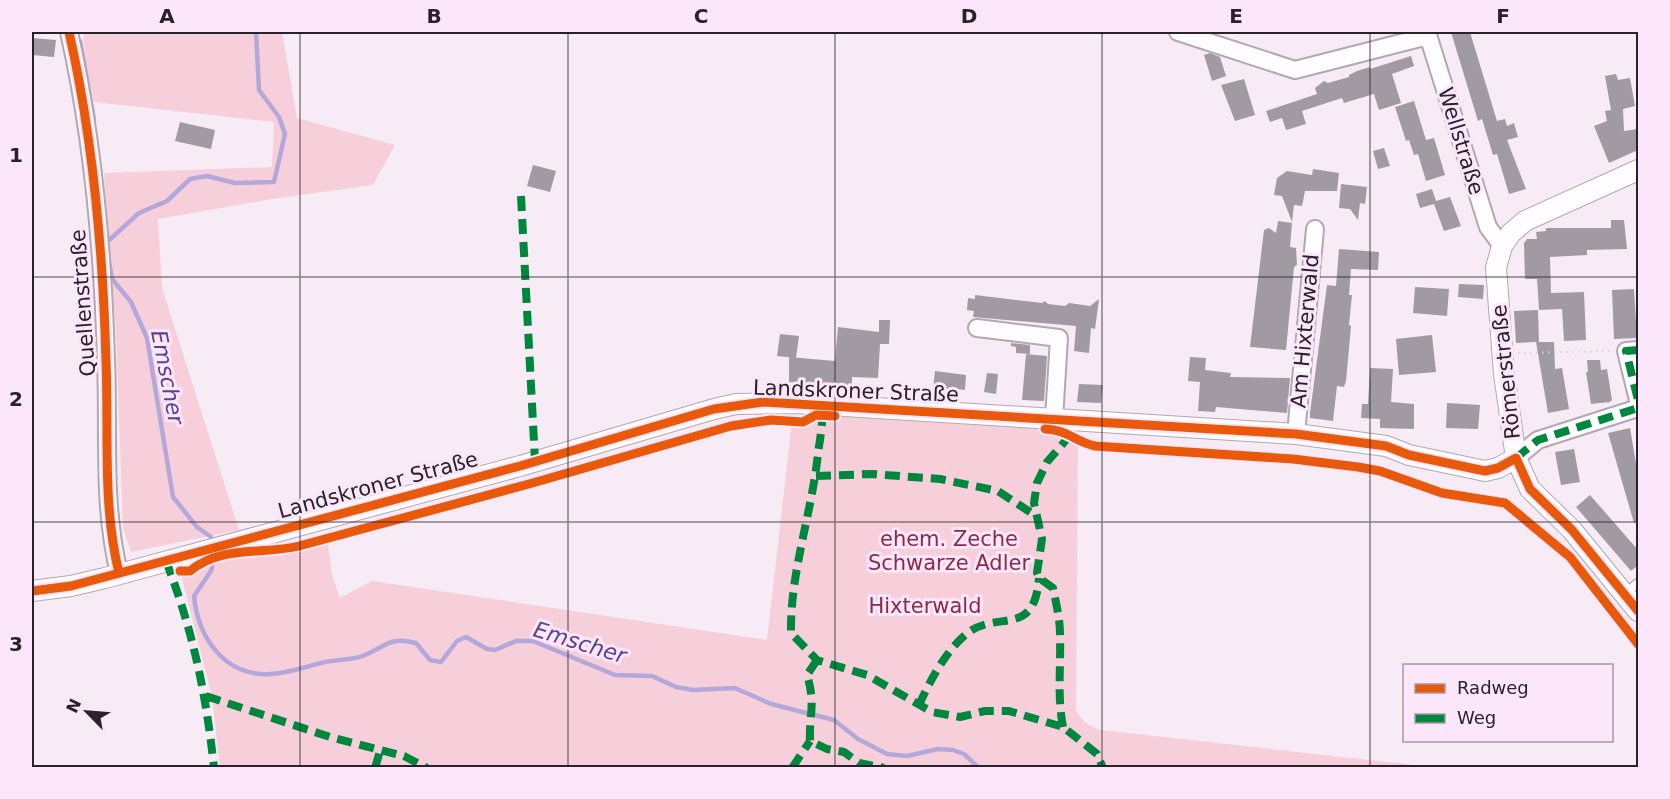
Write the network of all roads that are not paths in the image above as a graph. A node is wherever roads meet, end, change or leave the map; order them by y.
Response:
1 (69, 32) edge
2 (1178, 32) edge
3 (1428, 34) edge
4 (1638, 170) edge
5 (1315, 228) dead end
6 (1502, 246) junction
7 (977, 328) dead end
8 (1632, 350) edge
9 (1638, 400) edge
10 (1638, 408) edge
11 (1054, 419) junction
12 (1296, 434) junction
13 (1516, 458) junction
14 (119, 573) junction
15 (1632, 588) edge
16 (32, 591) edge
17 (1638, 611) edge

1 - 14 street, Quellenstraße
2 - 3 street
3 - 6 street, Wellstraße
4 - 6 street
5 - 12 street, Am Hixterwald
6 - 13 street, Römerstraße
7 - 11 street
8 - 9 street
10 - 13 street
11 - 12 street, Landskroner Straße
11 - 14 street, Landskroner Straße
12 - 13 street, Landskroner Straße
13 - 15 street, Römerstraße
14 - 16 street, Landskroner Straße
15 - 17 street, Römerstraße

